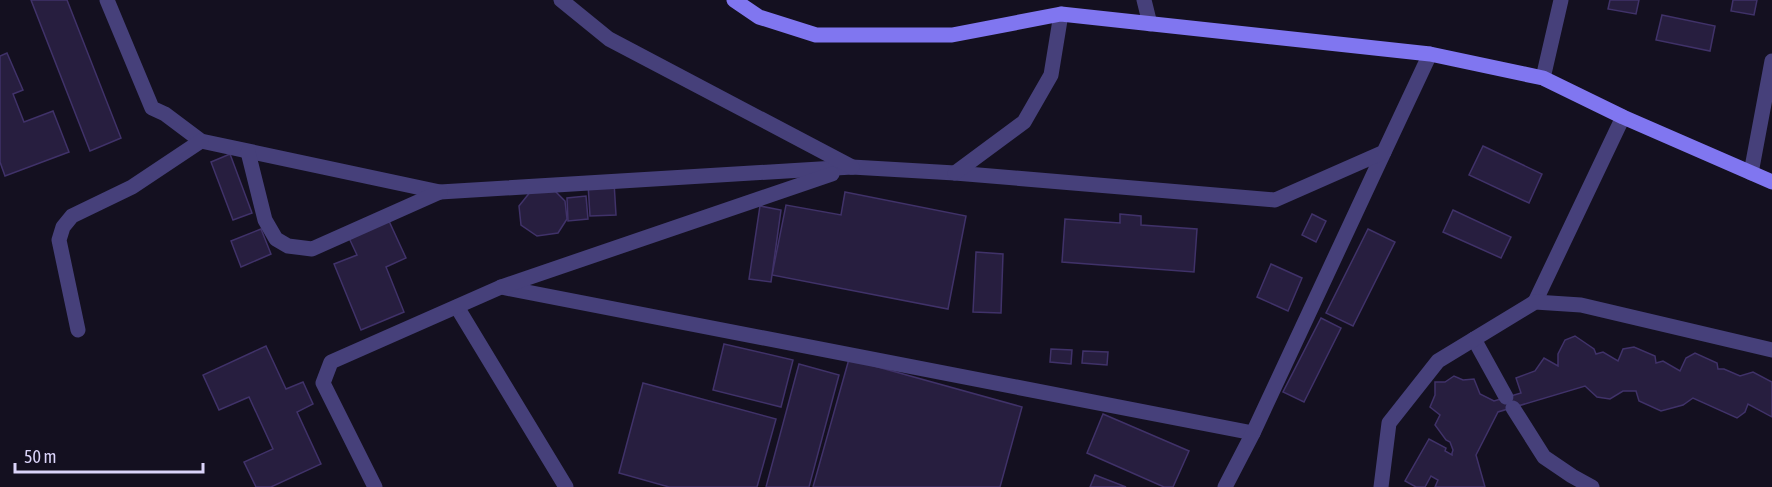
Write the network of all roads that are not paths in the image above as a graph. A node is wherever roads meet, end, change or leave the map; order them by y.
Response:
1 (107, 0) edge
2 (561, 0) edge
3 (734, 0) edge
4 (1144, 0) edge
5 (1561, 0) edge
6 (1062, 14) junction
7 (1150, 24) junction
8 (1430, 54) junction
9 (1772, 61) edge
10 (1543, 78) junction
11 (1623, 117) junction
12 (201, 141) junction
13 (248, 152) junction
14 (1384, 152) junction
15 (852, 167) junction
16 (1751, 172) junction
17 (955, 173) junction
18 (1772, 182) edge
19 (440, 192) junction
20 (501, 287) junction
21 (1535, 302) junction
22 (457, 307) junction
23 (78, 330) dead end
24 (1474, 339) junction
25 (1772, 351) edge
26 (1253, 433) junction
27 (375, 487) edge
28 (566, 487) edge
29 (1225, 487) edge
30 (1381, 487) edge
31 (1592, 487) edge

1 - 12 street
2 - 15 street
3 - 6 street
4 - 7 street
5 - 10 street
6 - 7 street
6 - 17 street
7 - 8 street
8 - 10 street
8 - 14 street
9 - 16 street
10 - 11 street
11 - 16 street
11 - 21 street
12 - 13 street
12 - 23 street
13 - 19 street
13 - 19 street
14 - 17 street
14 - 26 street
15 - 17 street
15 - 19 street
15 - 20 street
16 - 18 street
20 - 22 street
20 - 26 street
21 - 24 street
21 - 25 street
22 - 27 street
22 - 28 street
24 - 30 street
24 - 31 street
26 - 29 street

